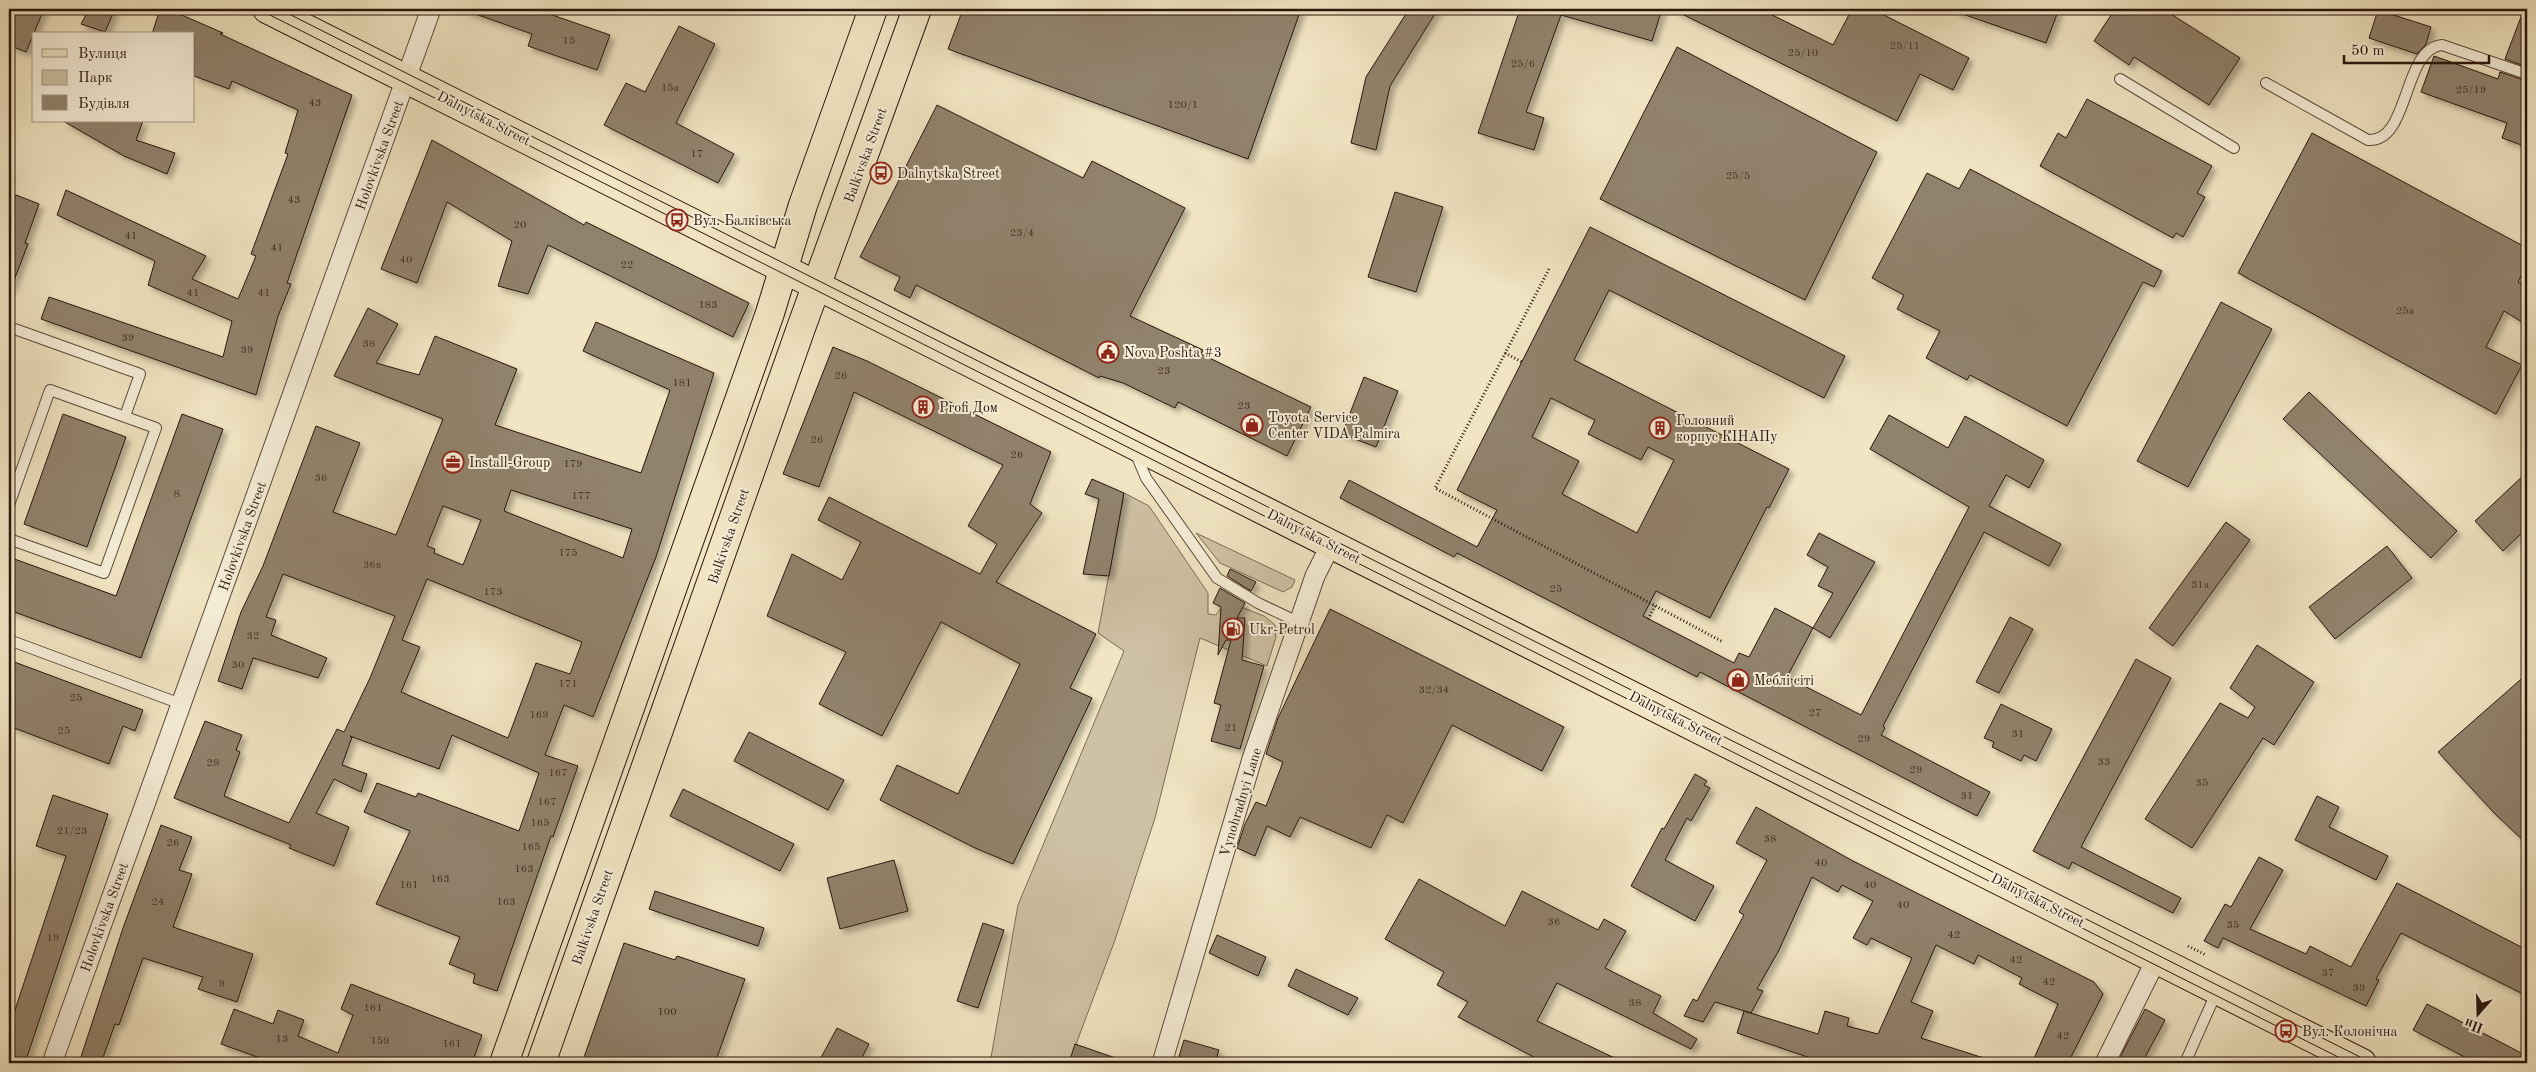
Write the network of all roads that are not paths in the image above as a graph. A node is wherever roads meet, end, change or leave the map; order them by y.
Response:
1 (267, 9) edge
2 (431, 9) edge
3 (873, 9) edge
4 (917, 9) edge
5 (2527, 74) edge
6 (407, 79) junction
7 (2120, 80) dead end
8 (2266, 83) dead end
9 (2234, 148) dead end
10 (783, 268) junction
11 (816, 285) junction
12 (9, 326) edge
13 (125, 416) junction
14 (1132, 444) junction
15 (9, 505) edge
16 (9, 539) edge
17 (1331, 544) junction
18 (1300, 623) junction
19 (9, 640) edge
20 (181, 704) junction
21 (2156, 960) junction
22 (2218, 991) junction
23 (52, 1063) edge
24 (504, 1063) edge
25 (541, 1063) edge
26 (1162, 1063) edge
27 (2105, 1063) edge
28 (2184, 1063) edge
29 (2362, 1063) edge

1 - 6 main road, Dalnytska Street
2 - 6 street, Holovkivska Street
3 - 10 main road
4 - 11 main road, Balkivska Street
5 - 8 lane
6 - 10 main road, Dalnytska Street
6 - 20 street, Holovkivska Street
7 - 9 lane
10 - 11 main road, Dalnytska Street
10 - 24 main road
11 - 14 main road, Dalnytska Street
11 - 25 main road, Balkivska Street
12 - 13 lane
13 - 15 lane
13 - 16 lane
14 - 17 main road, Dalnytska Street
14 - 18 lane
17 - 18 street, Vynohradnyi Lane
17 - 21 main road, Dalnytska Street
18 - 26 street, Vynohradnyi Lane
19 - 20 lane
20 - 23 street, Holovkivska Street
21 - 22 main road, Dalnytska Street
21 - 27 street
22 - 28 lane
22 - 29 main road, Dalnytska Street

